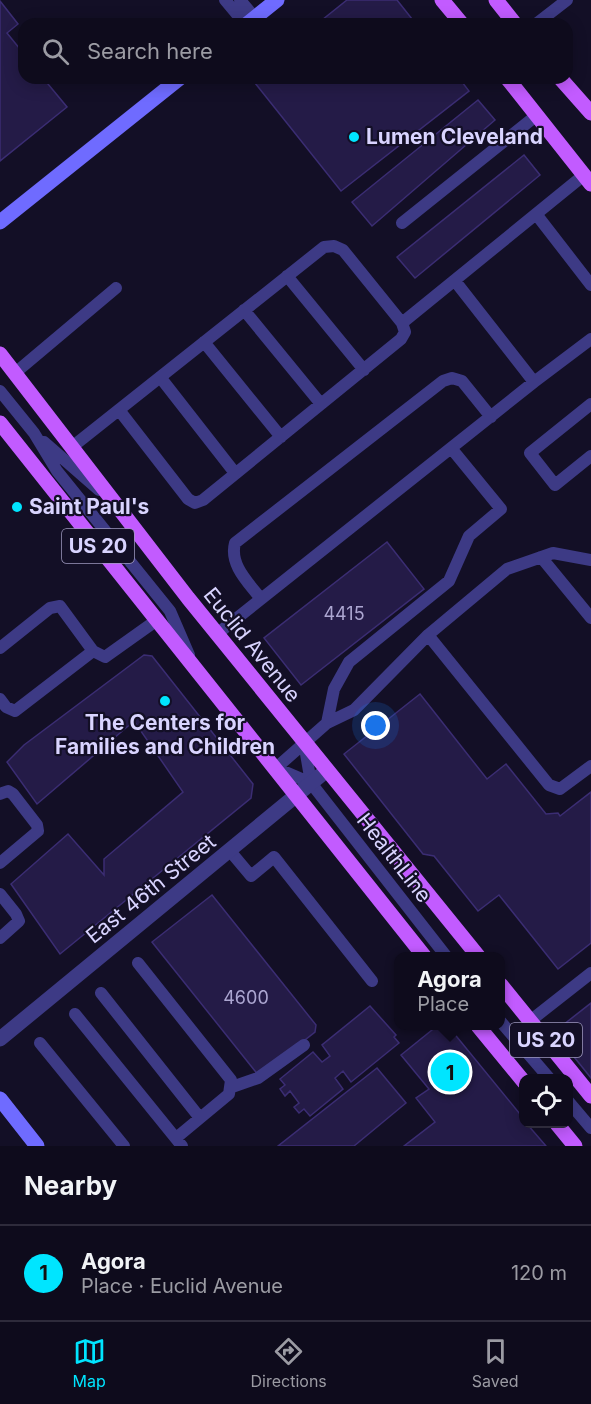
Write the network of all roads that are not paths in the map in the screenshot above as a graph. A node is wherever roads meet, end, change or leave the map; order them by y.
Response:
1 (225, 0) edge
2 (240, 0) edge
3 (277, 0) edge
4 (442, 0) edge
5 (496, 0) edge
6 (567, 0) edge
7 (245, 18) edge
8 (247, 18) edge
9 (254, 18) edge
10 (457, 18) edge
11 (510, 18) edge
12 (544, 18) edge
13 (172, 84) edge
14 (512, 84) edge
15 (565, 84) edge
16 (591, 114) edge
17 (537, 115) junction
18 (587, 180) edge
19 (536, 214) junction
20 (0, 222) edge
21 (402, 223) dead end
22 (287, 276) junction
23 (455, 281) junction
24 (591, 285) edge
25 (116, 288) dead end
26 (244, 310) junction
27 (402, 323) junction
28 (591, 339) edge
29 (204, 342) junction
30 (0, 354) edge
31 (363, 370) junction
32 (15, 373) junction
33 (160, 377) junction
34 (534, 382) junction
35 (0, 391) edge
36 (321, 404) junction
37 (591, 404) edge
38 (119, 410) junction
39 (491, 417) junction
40 (0, 423) edge
41 (34, 433) junction
42 (281, 436) junction
43 (72, 447) junction
44 (451, 448) junction
45 (591, 456) edge
46 (235, 473) junction
47 (118, 508) junction
48 (541, 557) junction
49 (591, 560) edge
50 (261, 599) junction
51 (591, 618) edge
52 (157, 620) junction
53 (217, 634) junction
54 (428, 635) junction
55 (0, 648) edge
56 (93, 651) junction
57 (196, 669) junction
58 (0, 699) edge
59 (327, 723) junction
60 (304, 742) junction
61 (591, 766) edge
62 (276, 768) junction
63 (327, 770) junction
64 (311, 783) junction
65 (0, 794) edge
66 (297, 796) junction
67 (230, 851) junction
68 (0, 863) edge
69 (0, 894) edge
70 (0, 938) edge
71 (420, 952) edge
72 (442, 952) edge
73 (474, 952) edge
74 (138, 963) dead end
75 (591, 973) edge
76 (372, 981) dead end
77 (505, 990) edge
78 (101, 993) dead end
79 (75, 1014) dead end
80 (530, 1021) junction
81 (505, 1027) edge
82 (481, 1030) edge
83 (0, 1039) edge
84 (40, 1043) dead end
85 (304, 1046) dead end
86 (546, 1074) edge
87 (519, 1076) edge
88 (232, 1087) junction
89 (591, 1096) edge
90 (0, 1099) edge
91 (573, 1107) edge
92 (200, 1118) junction
93 (560, 1128) edge
94 (591, 1128) edge
95 (179, 1142) edge
96 (37, 1146) edge
97 (124, 1146) edge
98 (575, 1146) edge

1 - 7 lane
2 - 8 lane
3 - 9 street
4 - 10 main road
5 - 11 main road
6 - 12 lane
13 - 20 street
14 - 17 main road
15 - 16 main road
17 - 18 main road
17 - 21 lane
18 - 19 lane
19 - 23 lane
19 - 24 lane
22 - 26 lane
22 - 27 lane
22 - 31 lane
23 - 27 lane
23 - 34 lane
25 - 32 lane
26 - 29 lane
26 - 36 lane
27 - 31 lane
28 - 34 lane
29 - 33 lane
29 - 42 lane
30 - 32 main road, Euclid Avenue / US 20
31 - 36 lane
32 - 43 main road, Euclid Avenue / US 20
33 - 38 lane
33 - 46 lane
34 - 39 lane
35 - 41 lane
36 - 42 lane
37 - 45 lane
38 - 43 lane
38 - 46 lane
39 - 44 lane
39 - 50 lane
40 - 52 main road, US 20
41 - 47 lane
41 - 57 lane
42 - 46 lane
43 - 47 main road, Euclid Avenue / US 20
44 - 50 lane
44 - 59 lane
47 - 53 main road, Euclid Avenue / US 20
48 - 49 lane
48 - 51 lane
48 - 54 lane
50 - 53 lane
52 - 56 lane
52 - 57 main road, US 20
53 - 60 main road, Euclid Avenue / US 20
54 - 59 lane
54 - 61 lane
55 - 56 lane
56 - 58 lane
57 - 62 main road, US 20
59 - 60 lane
60 - 62 lane
60 - 63 main road, Euclid Avenue / US 20
60 - 64 lane, HealthLine
62 - 64 lane, HealthLine
62 - 66 main road, US 20
63 - 64 street, East 46th Street
63 - 73 main road, Euclid Avenue / US 20
64 - 66 street, East 46th Street
64 - 72 lane, HealthLine
65 - 68 lane
66 - 67 street, East 46th Street
66 - 71 main road, US 20
67 - 76 lane
67 - 83 street, East 46th Street
69 - 70 lane
74 - 88 lane
75 - 80 lane
77 - 80 main road, US 20
78 - 92 lane
79 - 95 lane
80 - 89 main road, US 20
81 - 86 lane
82 - 87 main road, US 20
84 - 97 lane
85 - 88 lane
88 - 92 lane
90 - 96 street
91 - 94 lane
92 - 95 lane
93 - 98 main road

